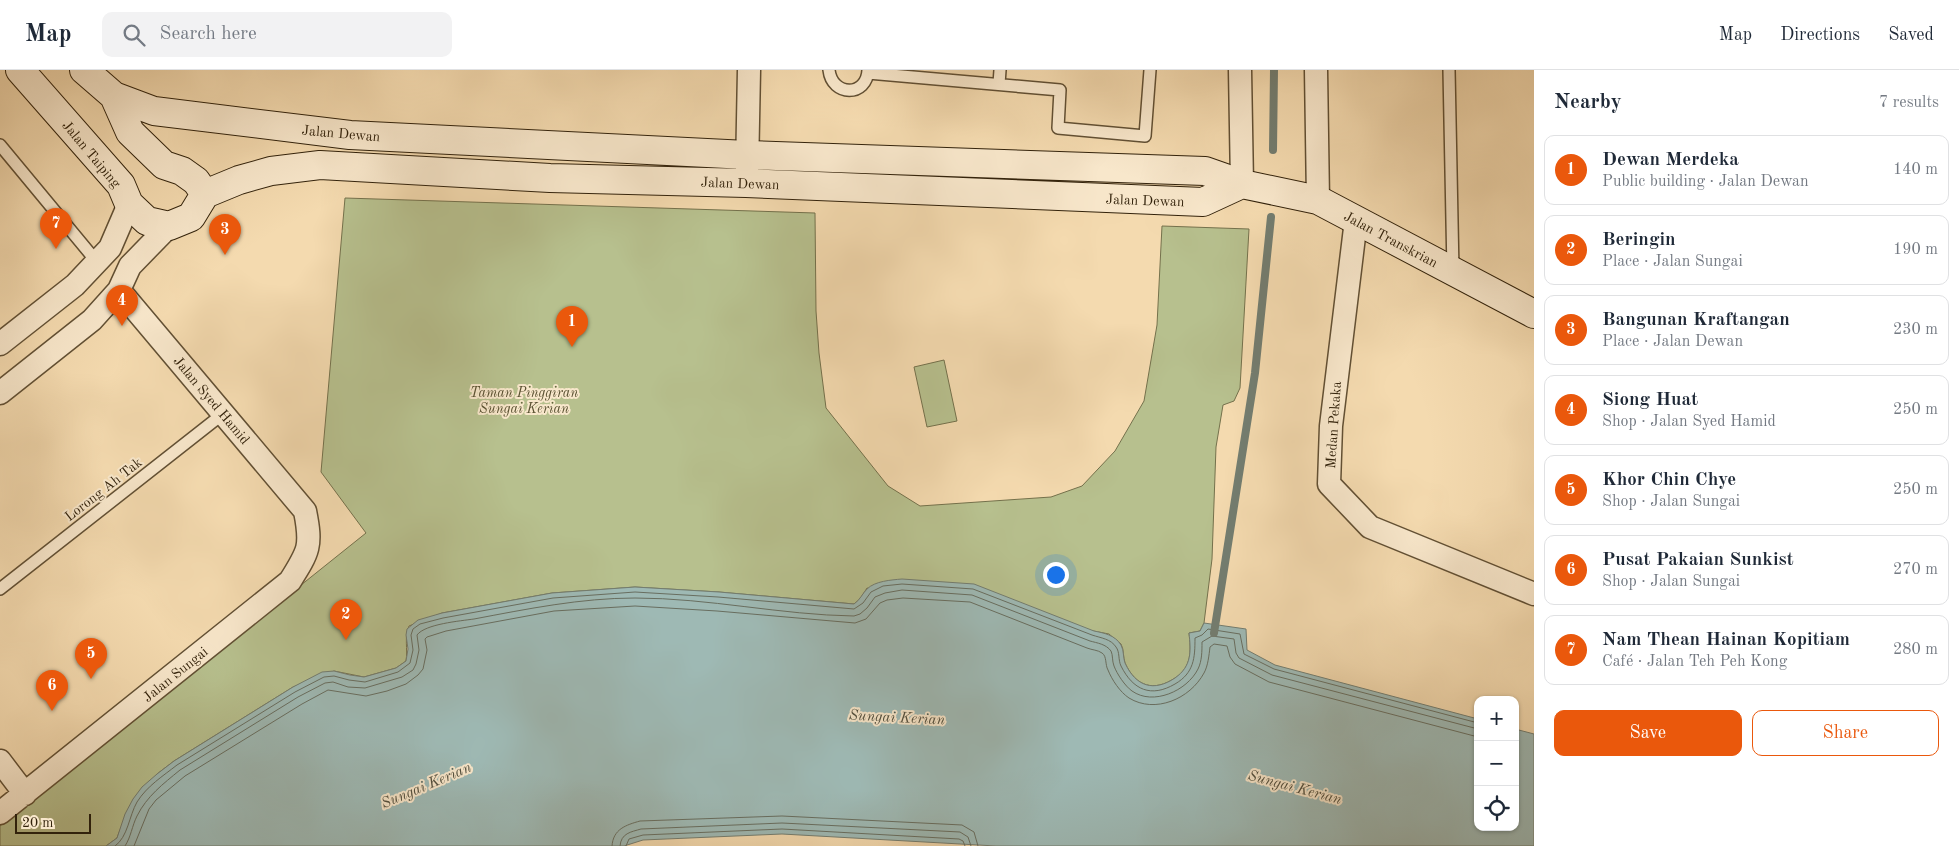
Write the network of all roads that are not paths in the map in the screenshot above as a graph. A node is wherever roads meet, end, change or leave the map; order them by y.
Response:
1 (20, 70) edge
2 (84, 70) edge
3 (750, 70) edge
4 (826, 70) edge
5 (1000, 70) edge
6 (1150, 70) edge
7 (1240, 70) edge
8 (1316, 70) edge
9 (1449, 70) edge
10 (868, 72) edge
11 (999, 84) junction
12 (114, 96) junction
13 (0, 145) edge
14 (552, 145) junction
15 (747, 155) junction
16 (550, 178) junction
17 (746, 183) junction
18 (1242, 184) junction
19 (205, 194) junction
20 (1318, 200) junction
21 (129, 204) junction
22 (1356, 220) junction
23 (170, 226) junction
24 (97, 262) junction
25 (1453, 271) junction
26 (119, 290) junction
27 (1534, 314) edge
28 (0, 344) edge
29 (0, 393) edge
30 (224, 413) junction
31 (305, 511) joint
32 (0, 589) edge
33 (1534, 594) edge
34 (0, 761) edge
35 (25, 794) junction
36 (0, 813) edge

1 - 21 main road, Jalan Taiping
2 - 12 main road
3 - 15 street
4 - 10 lane
5 - 11 lane
6 - 11 lane
7 - 18 street
8 - 20 street
9 - 25 lane
10 - 11 lane
12 - 14 main road, Jalan Dewan
12 - 19 main road
13 - 24 lane
14 - 15 main road, Jalan Dewan
14 - 16 main road
15 - 17 street
15 - 18 main road, Jalan Dewan
16 - 17 main road, Jalan Dewan
16 - 19 main road, Jalan Dewan
17 - 18 main road, Jalan Dewan
18 - 20 main road, Jalan Transkrian
19 - 23 main road
20 - 22 main road, Jalan Transkrian
21 - 23 main road, Jalan Taiping
21 - 24 street
22 - 25 main road, Jalan Transkrian
22 - 33 street, Medan Pekaka
23 - 26 street
24 - 28 street
25 - 27 main road, Jalan Transkrian
26 - 29 street
26 - 30 street, Jalan Syed Hamid
30 - 31 street, Jalan Syed Hamid
30 - 32 lane, Lorong Ah Tak
31 - 35 street, Jalan Sungai
34 - 35 street
35 - 36 street, Jalan Sungai

